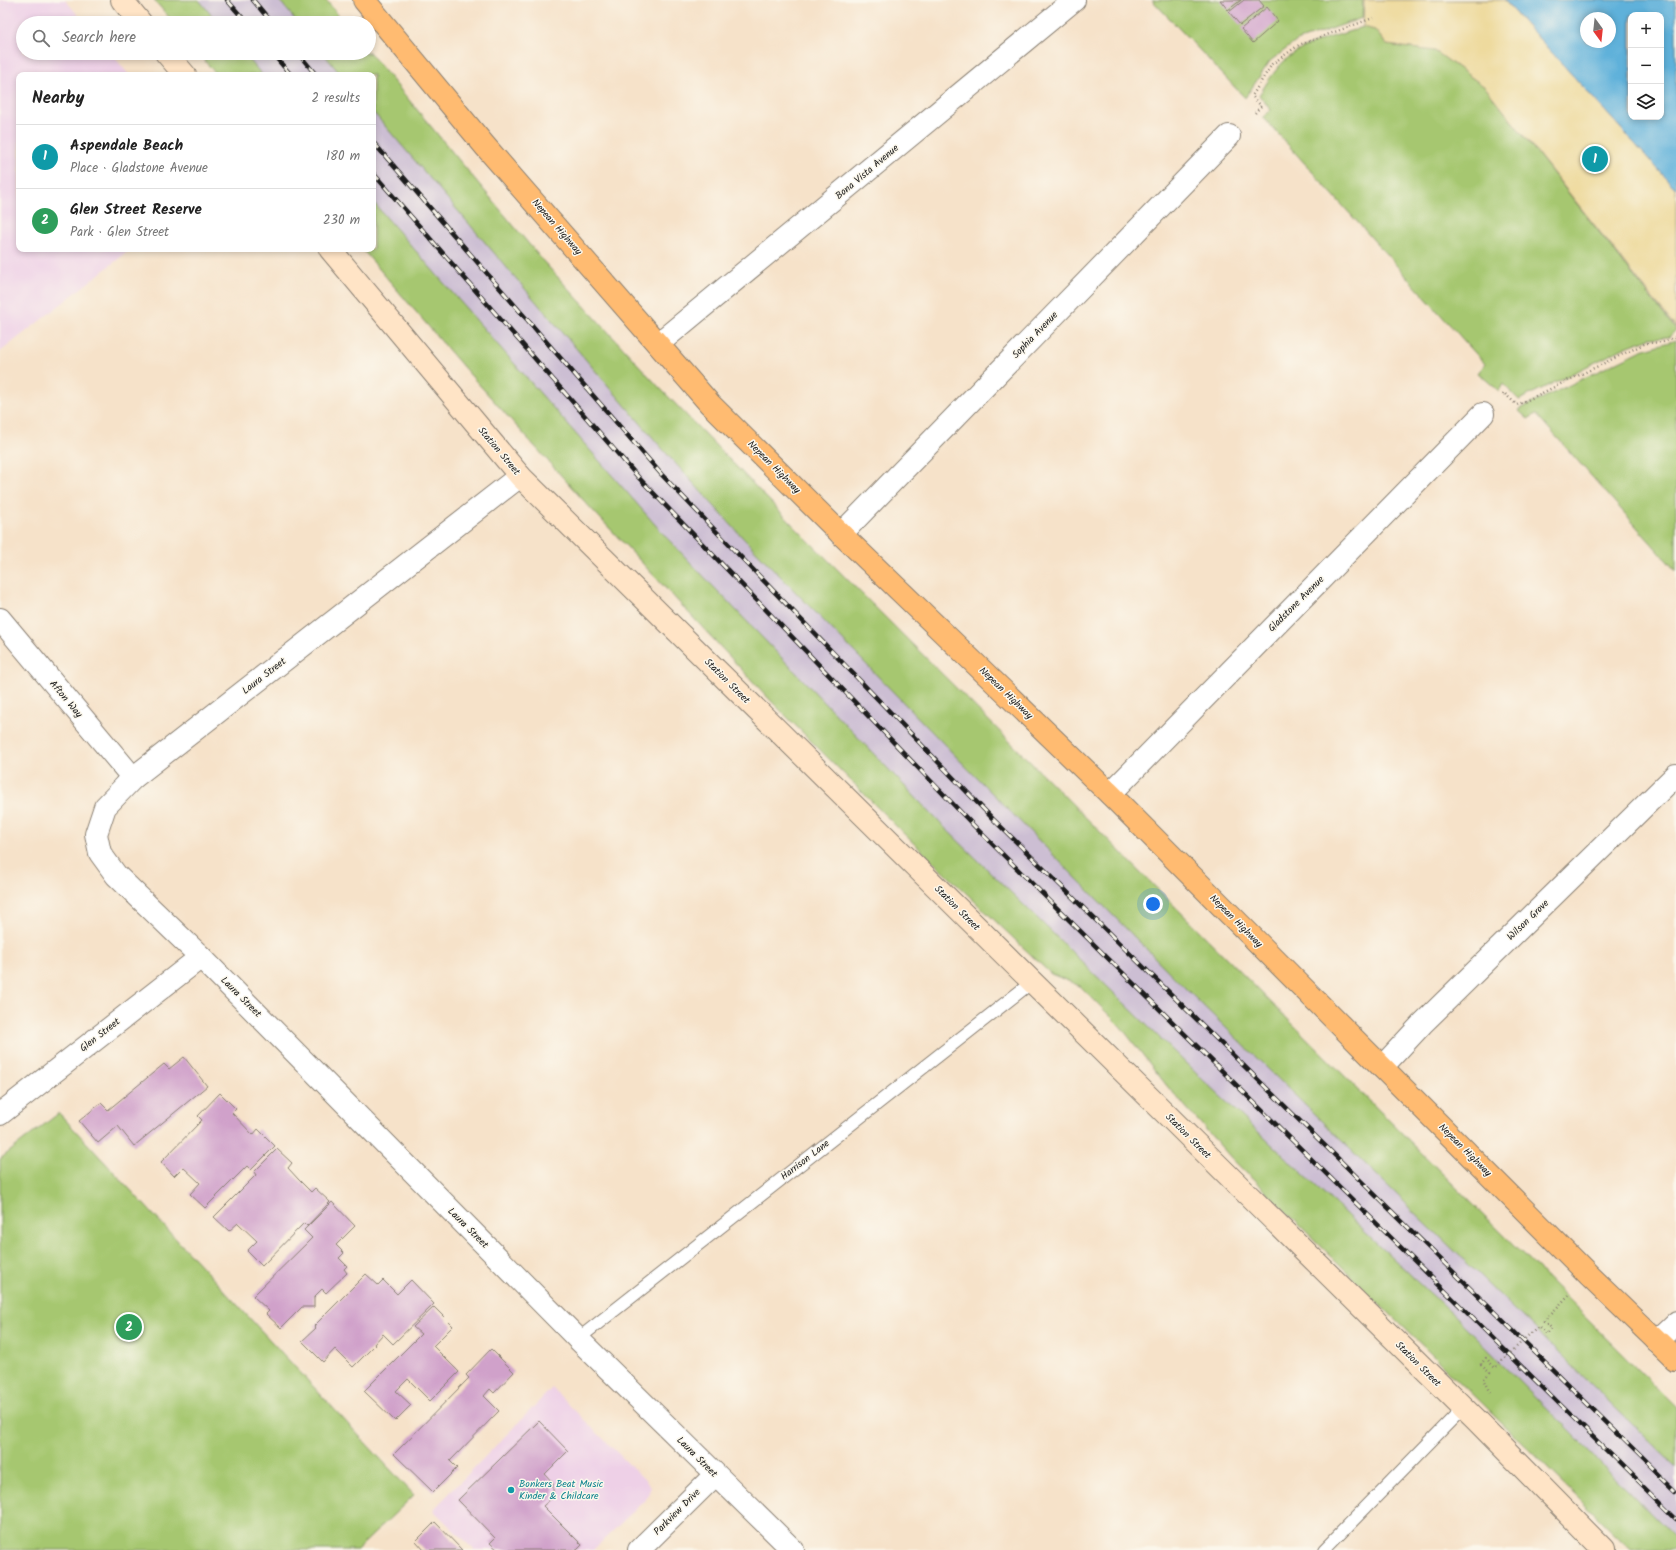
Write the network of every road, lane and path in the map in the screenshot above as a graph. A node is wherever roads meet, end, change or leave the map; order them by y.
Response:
1 (122, 0) edge
2 (364, 0) edge
3 (1074, 0) edge
4 (135, 16) edge
5 (1373, 18) dead end
6 (172, 60) edge
7 (182, 72) edge
8 (1255, 113) dead end
9 (1229, 136) dead end
10 (333, 252) edge
11 (1676, 337) edge
12 (659, 343) junction
13 (1501, 396) dead end
14 (1483, 414) dead end
15 (520, 476) junction
16 (841, 534) junction
17 (0, 619) edge
18 (1676, 775) edge
19 (133, 778) junction
20 (1110, 794) junction
21 (201, 957) junction
22 (1032, 982) junction
23 (1382, 1067) junction
24 (0, 1114) edge
25 (1589, 1275) junction
26 (1676, 1323) edge
27 (578, 1339) junction
28 (1657, 1341) junction
29 (1676, 1359) edge
30 (1469, 1414) junction
31 (715, 1475) junction
32 (639, 1550) edge
33 (793, 1550) edge
34 (1324, 1550) edge
35 (1604, 1550) edge

1 - 4 street
2 - 12 highway, Nepean Highway
3 - 12 street, Bona Vista Avenue
5 - 8 path
6 - 7 street
9 - 16 street, Sophia Avenue
10 - 15 street, Station Street
11 - 13 path
12 - 16 highway, Nepean Highway
14 - 20 street, Gladstone Avenue
15 - 19 street, Laura Street
15 - 22 street, Station Street
16 - 20 highway, Nepean Highway
17 - 19 street, Afton Way
18 - 23 street, Wilson Grove
19 - 21 street, Laura Street
20 - 23 highway, Nepean Highway
21 - 24 street, Glen Street
21 - 27 street, Laura Street
22 - 27 lane, Harrison Lane
22 - 30 street, Station Street
23 - 25 highway, Nepean Highway
25 - 28 highway, Nepean Highway
25 - 30 path
26 - 28 street
27 - 31 street, Laura Street
28 - 29 highway, Nepean Highway
30 - 34 lane
30 - 35 street, Station Street
31 - 32 street, Parkview Drive
31 - 33 street, Laura Street

